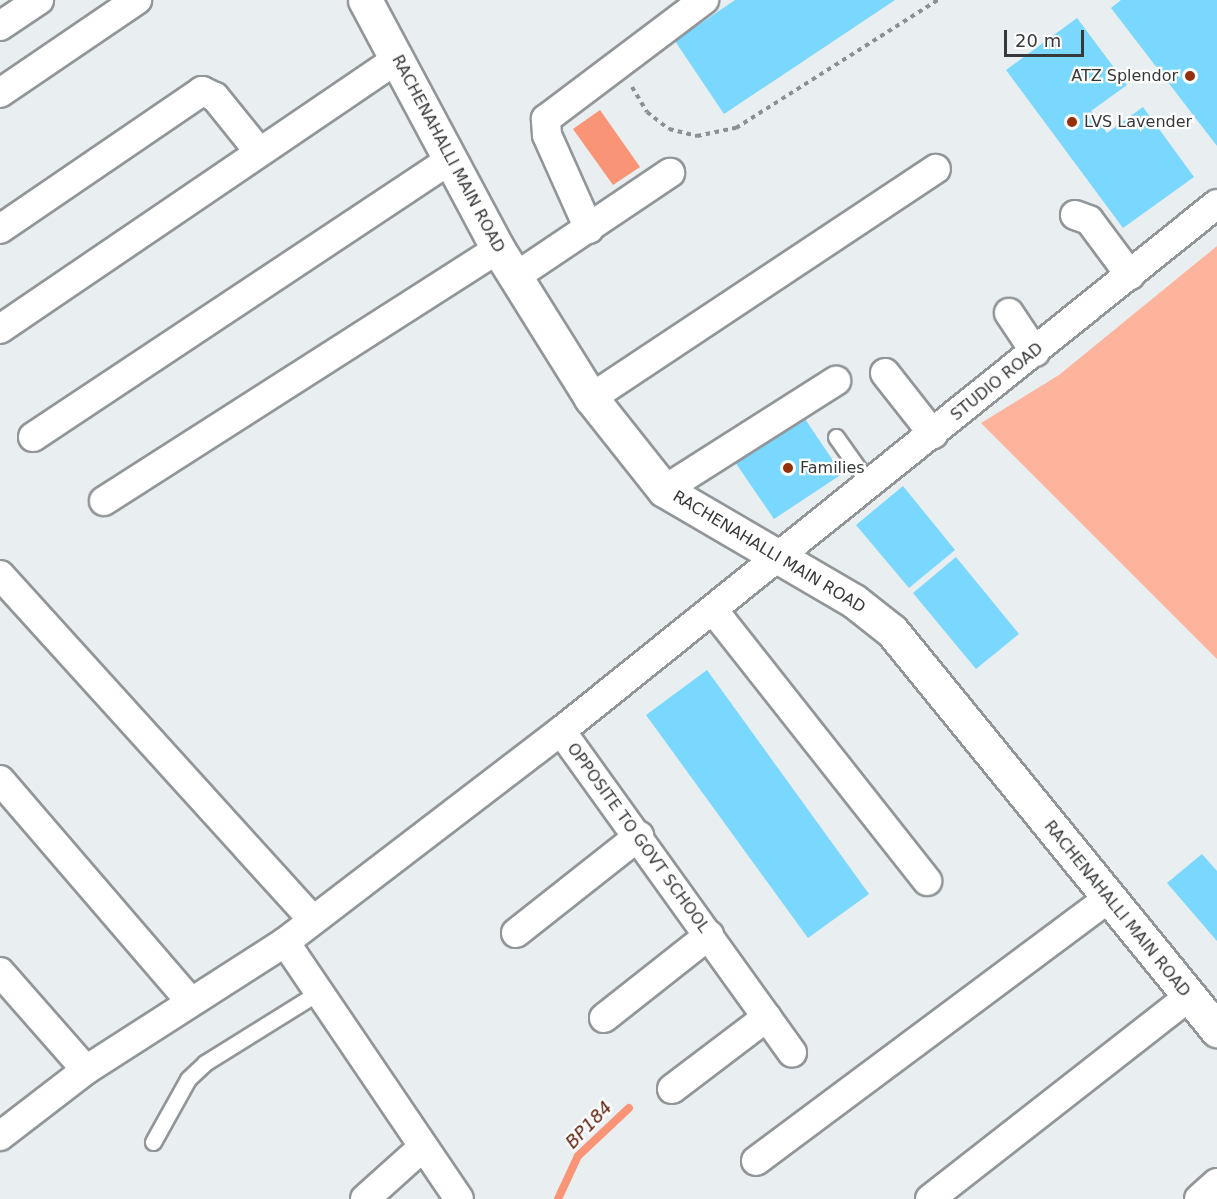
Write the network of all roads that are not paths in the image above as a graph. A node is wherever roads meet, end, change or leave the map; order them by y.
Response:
1 (39, 0) edge
2 (137, 0) edge
3 (365, 0) edge
4 (704, 0) edge
5 (0, 26) edge
6 (398, 58) junction
7 (0, 93) edge
8 (257, 149) junction
9 (448, 161) junction
10 (936, 169) dead end
11 (670, 173) dead end
12 (1217, 204) edge
13 (1075, 215) dead end
14 (0, 229) edge
15 (589, 229) junction
16 (498, 249) junction
17 (1130, 275) junction
18 (515, 277) junction
19 (1009, 313) dead end
20 (0, 329) edge
21 (1035, 352) junction
22 (885, 373) dead end
23 (836, 381) dead end
24 (591, 398) junction
25 (933, 434) junction
26 (33, 437) dead end
27 (836, 437) dead end
28 (870, 485) junction
29 (664, 490) junction
30 (104, 501) dead end
31 (774, 557) junction
32 (0, 575) edge
33 (714, 611) junction
34 (561, 731) junction
35 (0, 780) edge
36 (639, 836) junction
37 (927, 881) dead end
38 (1107, 899) junction
39 (313, 920) junction
40 (516, 933) dead end
41 (709, 935) junction
42 (285, 942) junction
43 (0, 972) edge
44 (319, 992) junction
45 (1189, 997) junction
46 (190, 1001) junction
47 (767, 1017) junction
48 (604, 1018) dead end
49 (1217, 1030) edge
50 (792, 1053) dead end
51 (86, 1070) junction
52 (672, 1089) dead end
53 (5, 1124) edge
54 (153, 1142) dead end
55 (423, 1147) junction
56 (756, 1161) dead end
57 (1217, 1183) edge
58 (365, 1199) edge
59 (459, 1199) edge
60 (930, 1199) edge
61 (1199, 1199) edge

1 - 5 street
2 - 7 street
3 - 6 street, RACHENAHALLI MAIN ROAD
4 - 15 street
6 - 8 street
6 - 9 street, RACHENAHALLI MAIN ROAD
8 - 14 street
8 - 20 street
9 - 16 street, RACHENAHALLI MAIN ROAD
9 - 26 street
10 - 24 street
11 - 15 street
12 - 17 street, STUDIO ROAD
13 - 17 street
15 - 18 street
16 - 18 street, RACHENAHALLI MAIN ROAD
16 - 30 street
17 - 21 street, STUDIO ROAD
18 - 24 street, RACHENAHALLI MAIN ROAD
19 - 21 street
21 - 25 street, STUDIO ROAD
22 - 25 street
23 - 29 street
24 - 29 street, RACHENAHALLI MAIN ROAD
25 - 28 street, STUDIO ROAD
27 - 28 lane
28 - 31 street, STUDIO ROAD
29 - 31 street, RACHENAHALLI MAIN ROAD
31 - 33 street, OPPOSITE TO GOVT SCHOOL
31 - 38 street, RACHENAHALLI MAIN ROAD
32 - 39 street
33 - 34 street, OPPOSITE TO GOVT SCHOOL
33 - 37 street
34 - 36 street, OPPOSITE TO GOVT SCHOOL
34 - 39 street
35 - 46 street
36 - 40 street
36 - 41 street, OPPOSITE TO GOVT SCHOOL
38 - 45 street, RACHENAHALLI MAIN ROAD
38 - 56 street
39 - 42 street
41 - 47 street, OPPOSITE TO GOVT SCHOOL
41 - 48 street
42 - 44 street
42 - 46 street
43 - 51 street
44 - 54 lane
44 - 55 street
45 - 49 street, RACHENAHALLI MAIN ROAD
45 - 60 street
46 - 51 street
47 - 50 street, OPPOSITE TO GOVT SCHOOL
47 - 52 street
51 - 53 street
55 - 58 street
55 - 59 street
57 - 61 street

